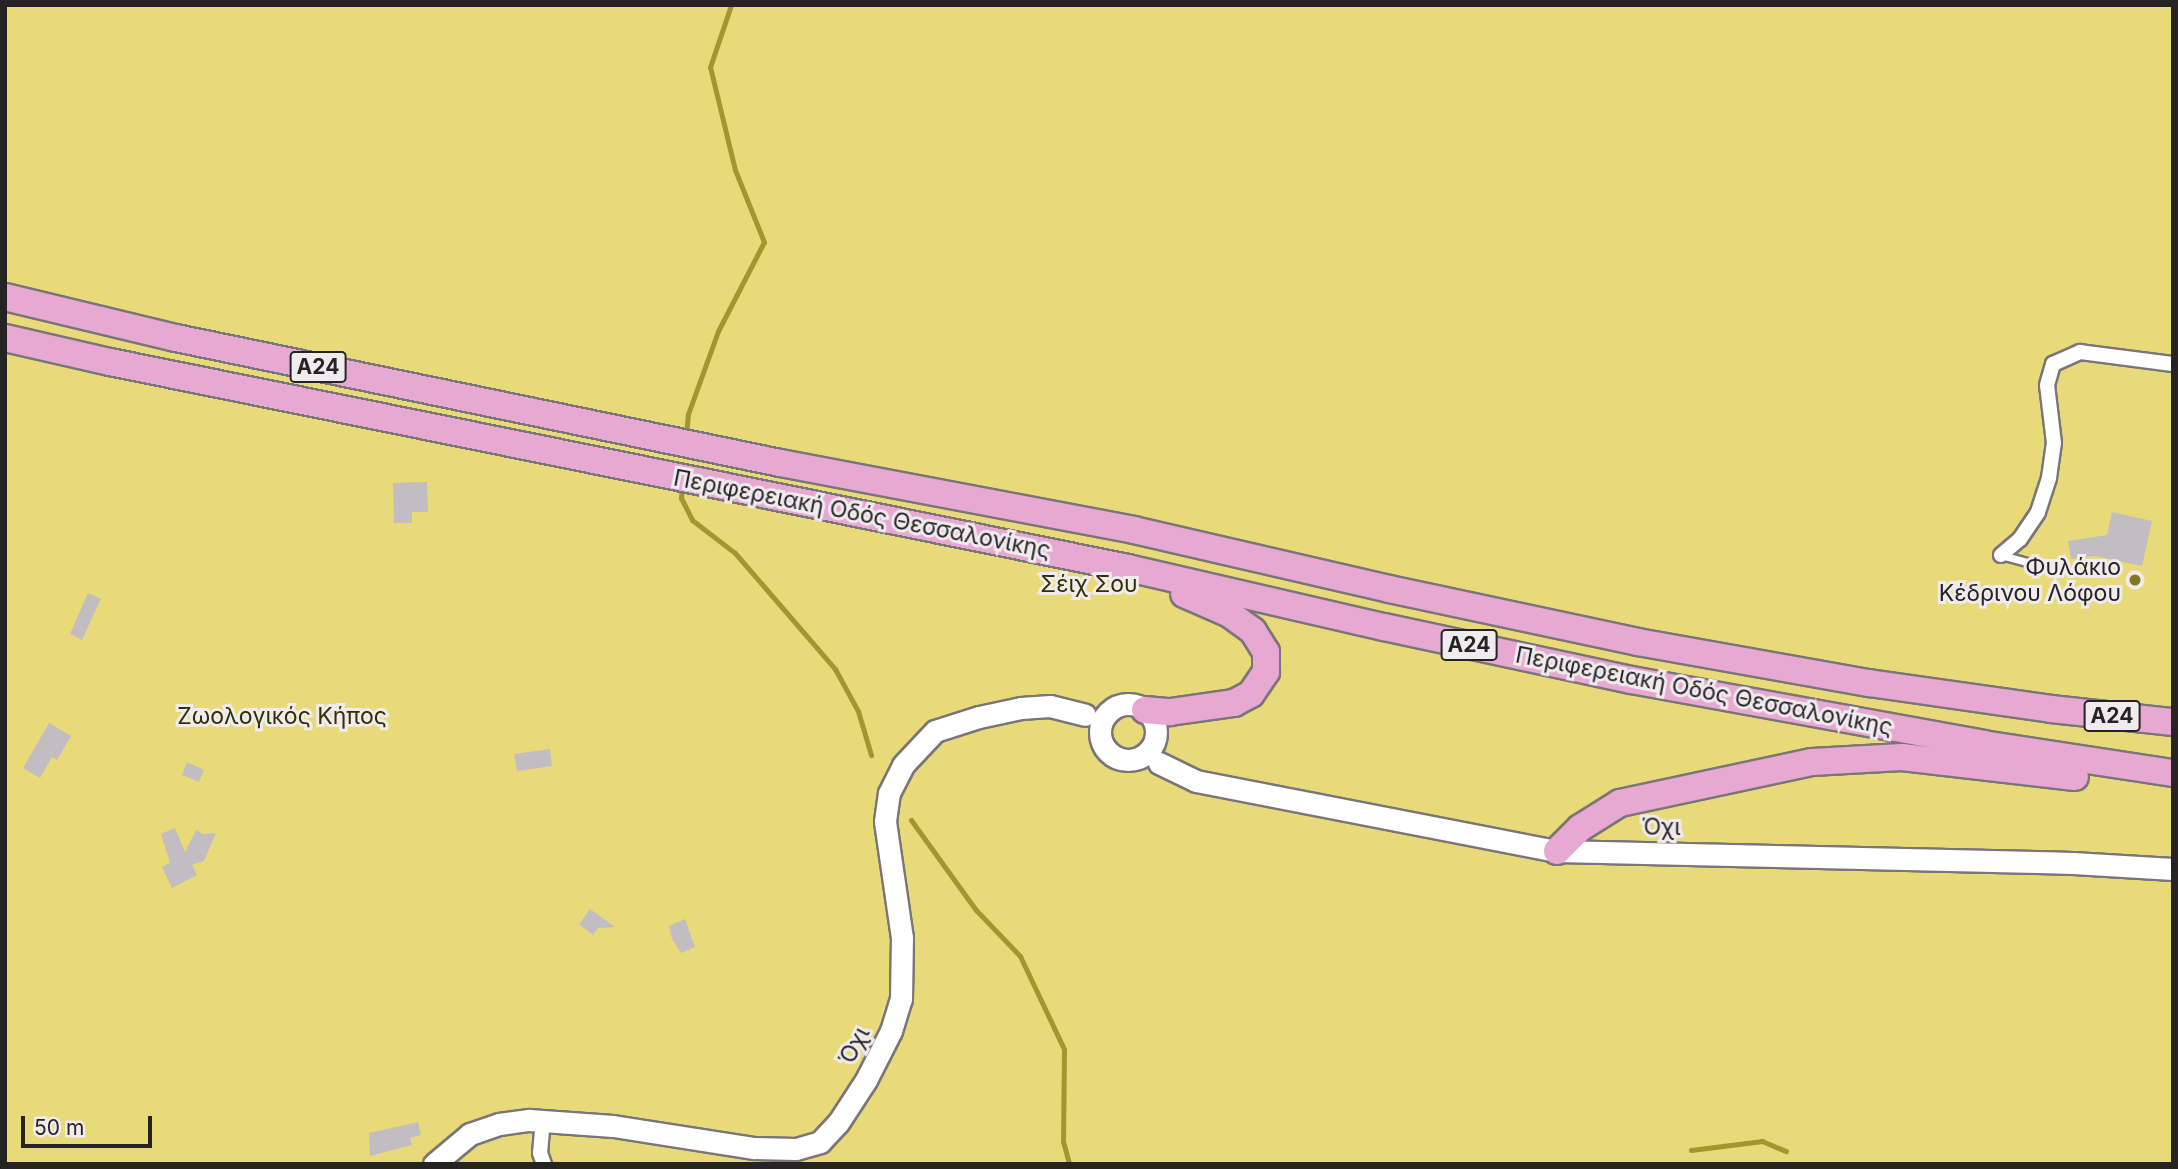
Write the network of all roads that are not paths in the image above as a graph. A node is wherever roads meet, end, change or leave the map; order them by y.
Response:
1 (5, 297) edge
2 (5, 338) edge
3 (2173, 364) edge
4 (2001, 555) joint
5 (2034, 564) dead end
6 (1128, 568) junction
7 (1111, 710) junction
8 (1145, 710) junction
9 (1085, 715) junction
10 (2173, 722) edge
11 (1100, 734) junction
12 (1156, 753) junction
13 (2173, 773) edge
14 (2173, 789) edge
15 (1557, 851) junction
16 (2173, 869) edge
17 (543, 1119) junction
18 (434, 1164) edge
19 (544, 1164) edge

1 - 10 highway, Περιφερειακή Οδός Θεσσαλονίκης / Α24
2 - 6 highway, Περιφερειακή Οδός Θεσσαλονίκης / Α24
3 - 4 street
4 - 5 lane
6 - 8 highway
6 - 13 highway, Περιφερειακή Οδός Θεσσαλονίκης / Α24
7 - 8 main road
7 - 9 main road, Όχι
7 - 11 main road
8 - 12 main road
9 - 11 main road
9 - 17 main road, Όχι
11 - 12 main road
12 - 15 main road, Όχι
14 - 15 highway
15 - 16 main road, Όχι
17 - 18 main road, Όχι
17 - 19 street

